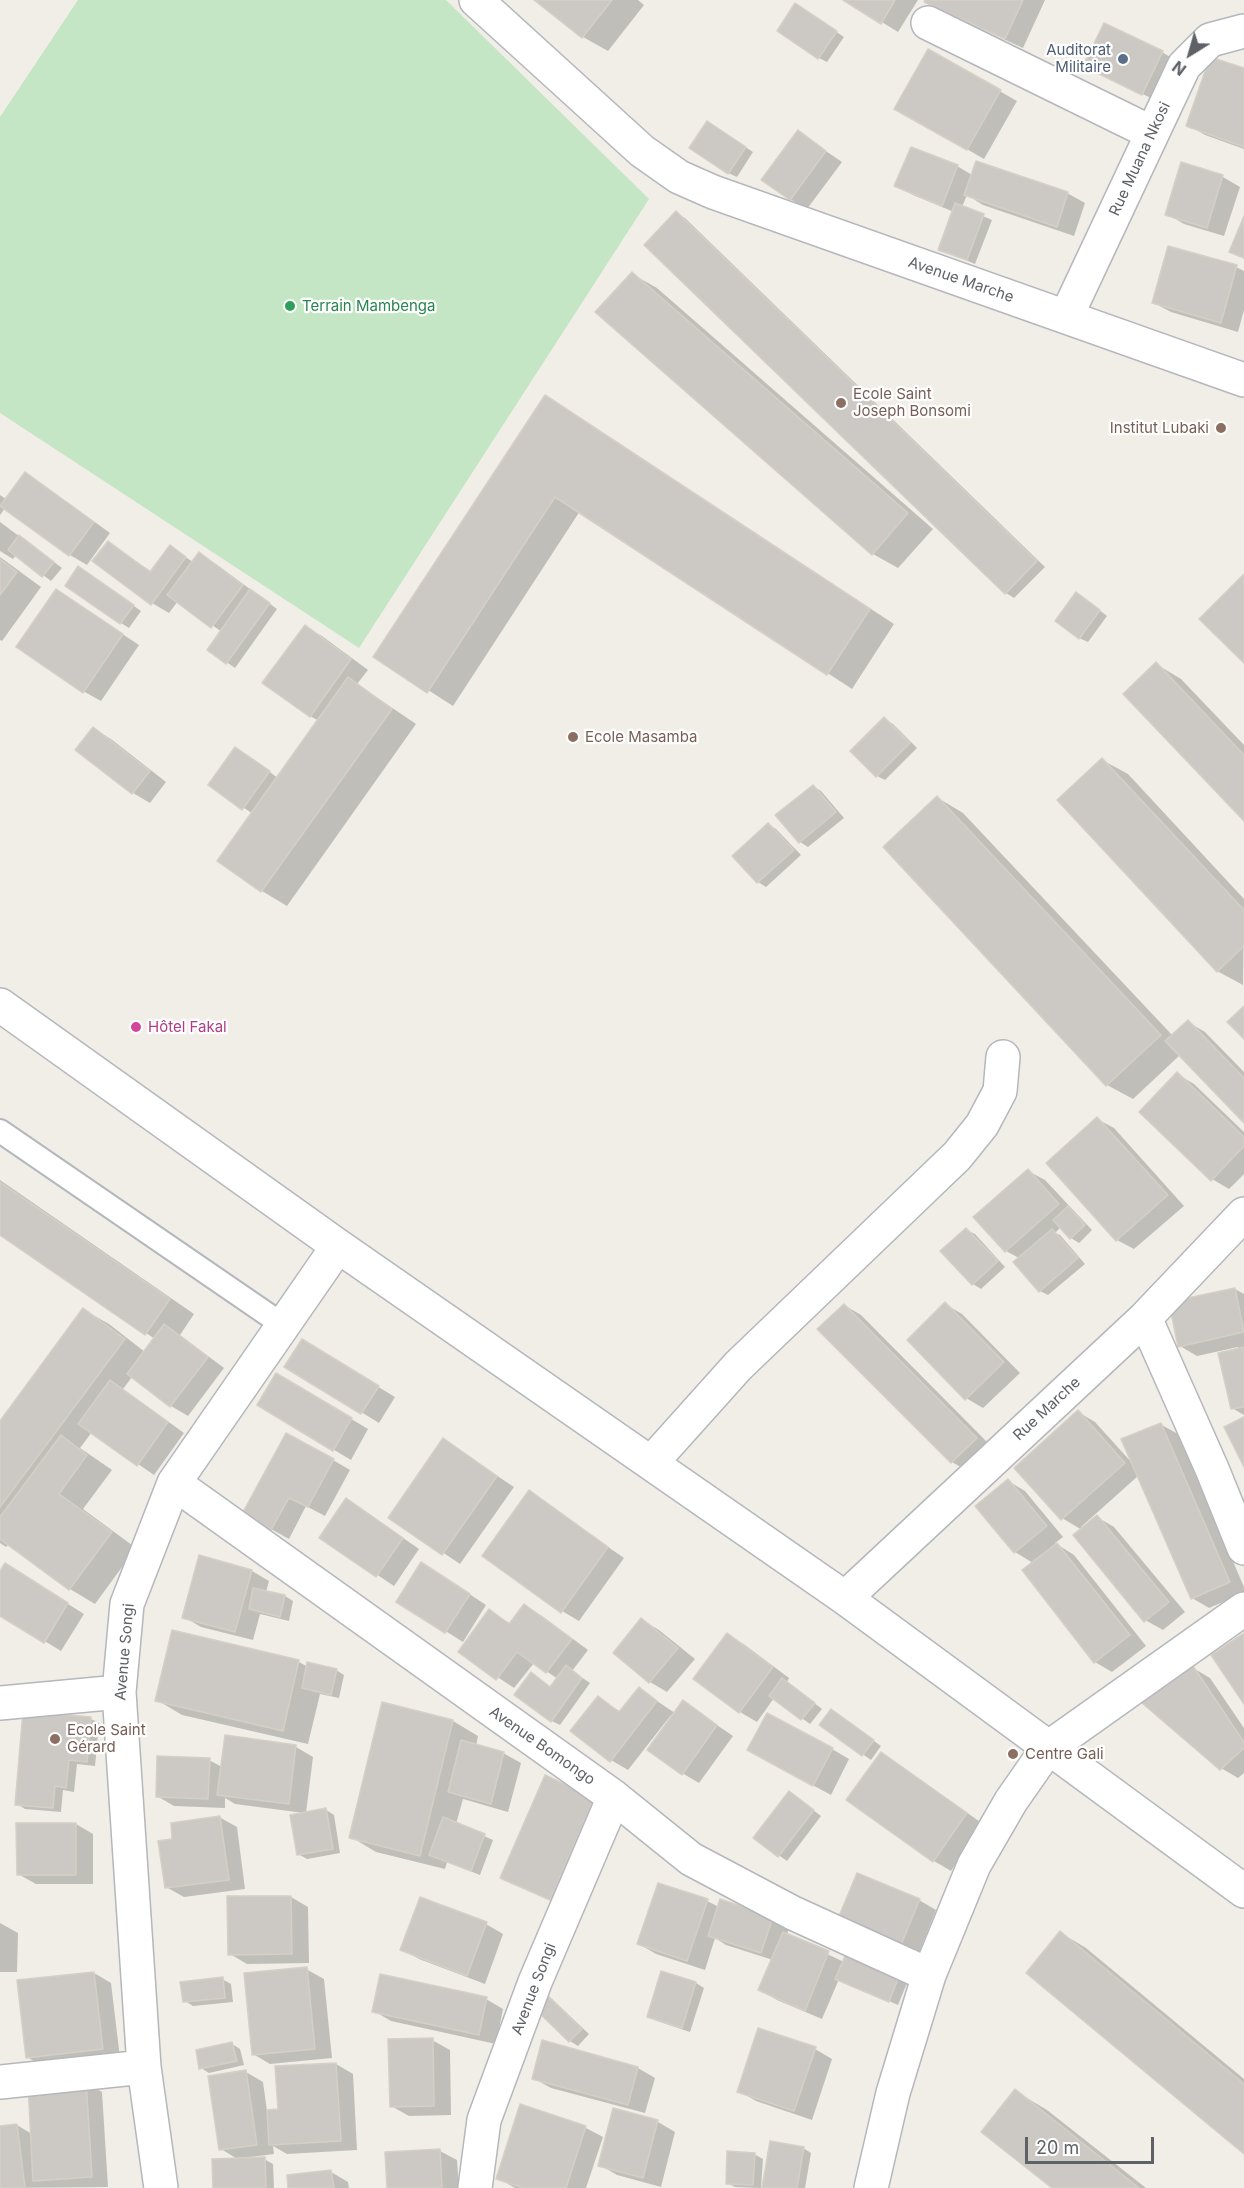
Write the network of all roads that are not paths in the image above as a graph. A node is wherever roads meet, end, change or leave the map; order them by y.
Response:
1 (476, 0) edge
2 (928, 23) dead end
3 (1244, 31) edge
4 (1152, 133) junction
5 (1066, 317) junction
6 (1244, 380) edge
7 (0, 1005) edge
8 (1003, 1057) dead end
9 (0, 1131) edge
10 (1244, 1214) edge
11 (338, 1246) junction
12 (1145, 1318) junction
13 (283, 1325) junction
14 (651, 1463) junction
15 (174, 1483) junction
16 (1244, 1548) edge
17 (845, 1598) junction
18 (1244, 1609) edge
19 (119, 1692) junction
20 (0, 1703) edge
21 (1048, 1748) junction
22 (614, 1797) junction
23 (1244, 1891) edge
24 (929, 1975) junction
25 (144, 2067) junction
26 (0, 2082) edge
27 (162, 2188) edge
28 (475, 2188) edge
29 (871, 2188) edge

1 - 5 street, Avenue Marche
2 - 4 street
3 - 4 street, Rue Muana Nkosi
4 - 5 street, Rue Muana Nkosi
5 - 6 street, Avenue Marche
7 - 11 street
8 - 14 street
9 - 13 lane
10 - 12 street, Rue Marche
11 - 13 street, Avenue Songi
11 - 14 street
12 - 16 street
12 - 17 street, Rue Marche
13 - 15 street, Avenue Songi
14 - 17 street
15 - 19 street, Avenue Songi
15 - 22 street, Avenue Bomongo
17 - 21 street
18 - 21 street
19 - 20 street
19 - 25 street, Avenue Songi
21 - 23 street
21 - 24 street
22 - 24 street, Avenue Bomongo
22 - 28 street, Avenue Songi
24 - 29 street
25 - 26 street
25 - 27 street, Avenue Songi

